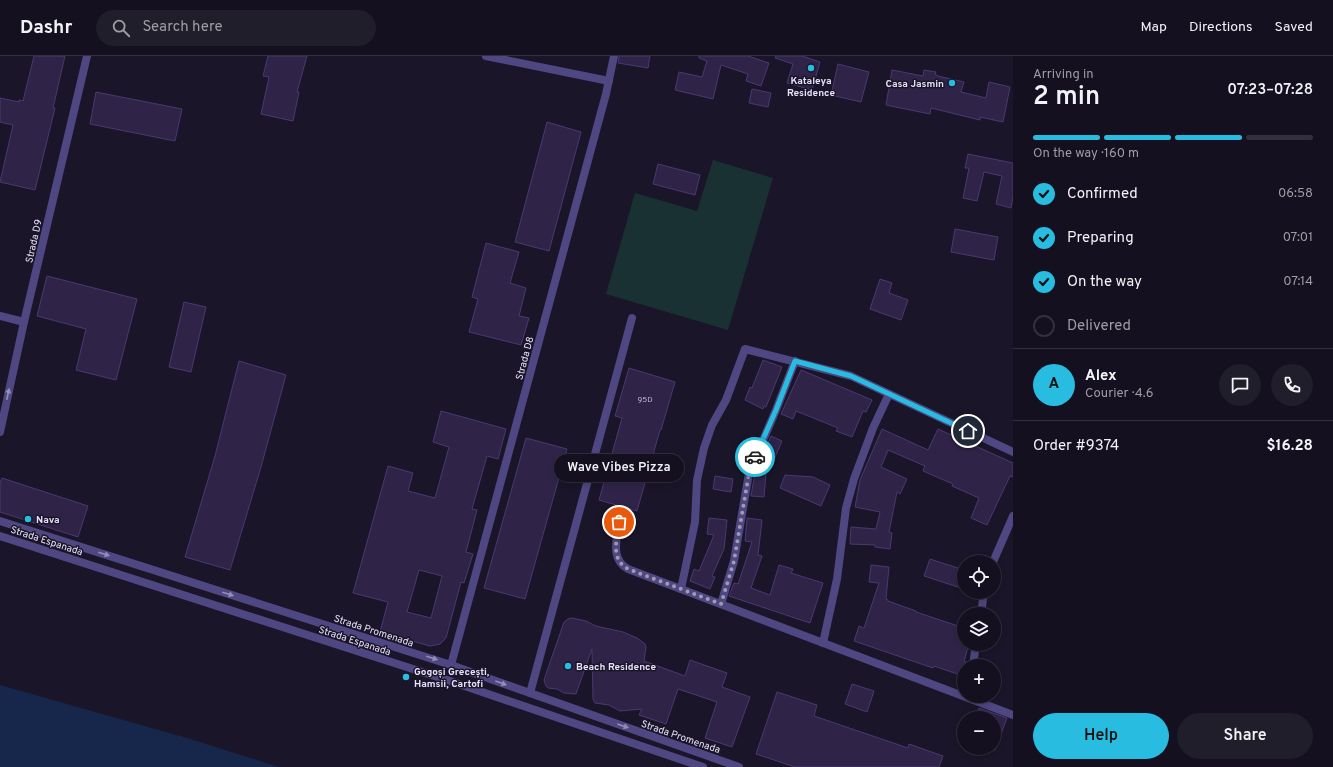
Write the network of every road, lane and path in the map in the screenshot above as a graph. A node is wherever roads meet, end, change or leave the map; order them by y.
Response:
1 (87, 56) edge
2 (486, 56) edge
3 (614, 56) edge
4 (609, 81) junction
5 (0, 316) edge
6 (632, 318) dead end
7 (24, 322) junction
8 (795, 361) junction
9 (889, 394) junction
10 (0, 432) edge
11 (1013, 452) edge
12 (1013, 516) edge
13 (0, 521) edge
14 (619, 522) dead end
15 (0, 536) edge
16 (996, 555) edge
17 (682, 589) junction
18 (721, 604) junction
19 (823, 643) junction
20 (451, 665) junction
21 (530, 693) junction
22 (957, 693) edge
23 (983, 703) edge
24 (1013, 715) edge
25 (703, 767) edge
26 (739, 767) edge

1 - 7 street, Strada D9
2 - 4 street
3 - 4 street, Strada D8
4 - 20 street, Strada D8
5 - 7 street
6 - 21 street
10 -> 7 street, Strada D9
8 - 9 street
8 - 17 street
8 - 18 street
9 - 11 street
9 - 19 street
12 - 16 street
13 -> 20 street, Strada Promenada
14 - 17 street
15 - 25 street, Strada Espanada
17 - 18 street
18 - 19 street
19 - 22 street
20 -> 21 street, Strada Promenada
21 -> 26 street, Strada Promenada
23 - 24 street

